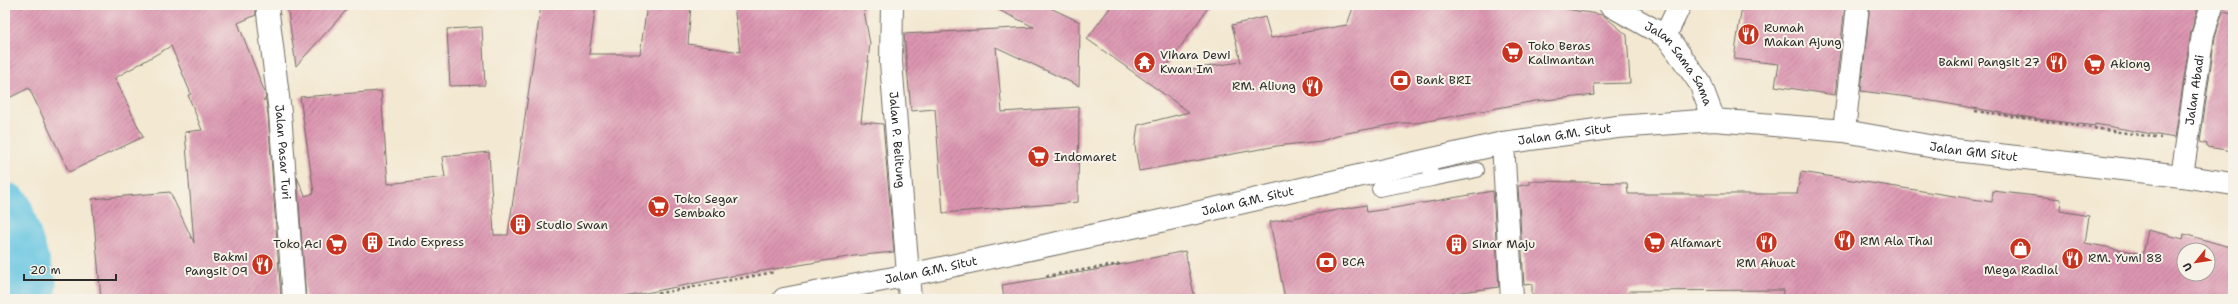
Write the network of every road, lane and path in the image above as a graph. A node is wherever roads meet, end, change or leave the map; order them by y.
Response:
1 (267, 5) edge
2 (892, 5) edge
3 (1610, 5) edge
4 (1680, 5) edge
5 (1858, 5) edge
6 (2212, 5) edge
7 (1665, 36) junction
8 (1975, 111) dead end
9 (1714, 120) junction
10 (1844, 131) junction
11 (2168, 140) dead end
12 (1503, 143) junction
13 (1430, 170) junction
14 (1477, 170) dead end
15 (2182, 176) junction
16 (2233, 184) edge
17 (1379, 189) dead end
18 (779, 271) dead end
19 (909, 275) junction
20 (294, 299) edge
21 (628, 299) edge
22 (784, 299) edge
23 (910, 299) edge
24 (1512, 299) edge

1 - 20 main road, Jalan Pasar Turi
2 - 19 main road, Jalan P. Belitung
3 - 7 main road, Jalan Sama Sama
4 - 7 main road
5 - 10 main road
6 - 15 main road, Jalan Abadi
7 - 9 main road, Jalan Sama Sama
8 - 11 path
9 - 10 main road, Jalan GM Situt
9 - 12 main road, Jalan G.M. Situt
10 - 15 main road, Jalan GM Situt
12 - 13 main road, Jalan G.M. Situt
12 - 24 main road
13 - 14 lane
13 - 17 lane
13 - 19 main road, Jalan G.M. Situt
15 - 16 main road, Jalan GM Situt
18 - 21 path
19 - 22 main road, Jalan G.M. Situt
19 - 23 main road, Jalan P. Belitung

